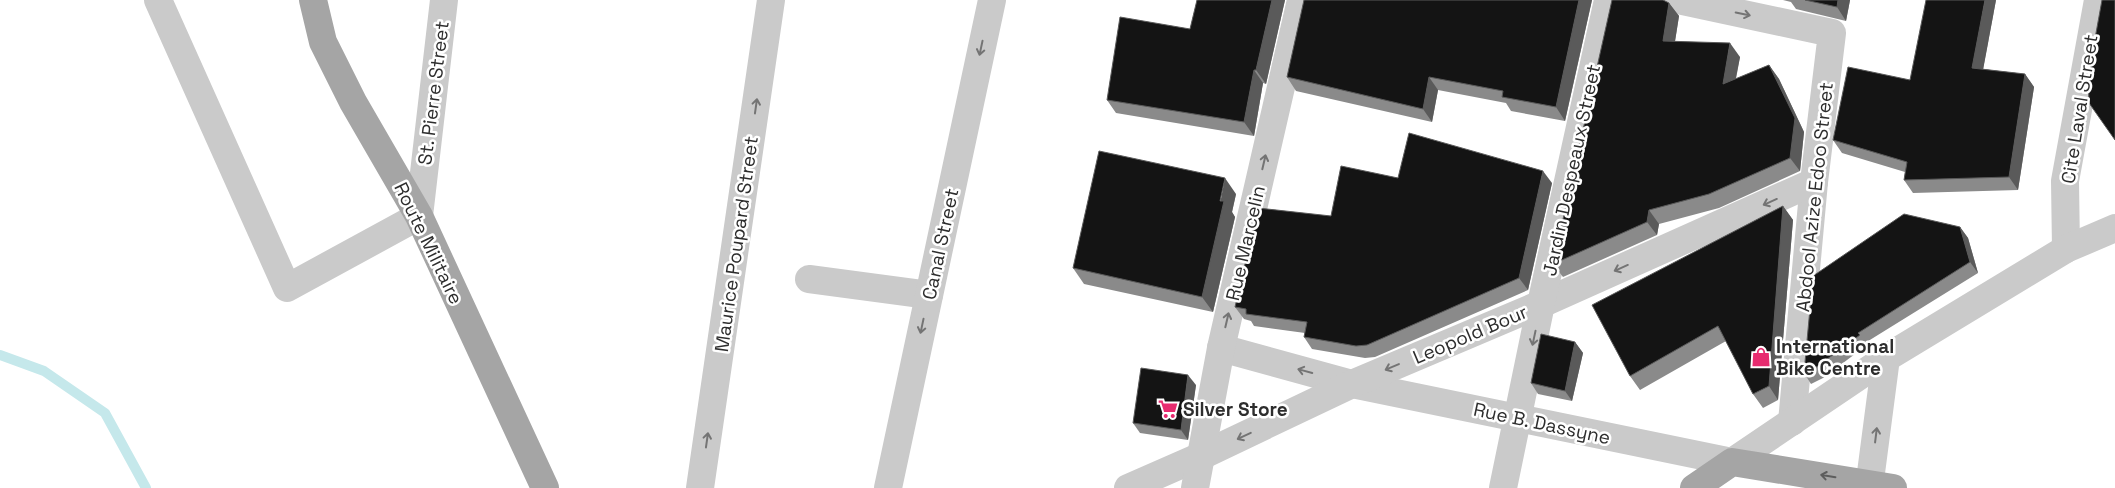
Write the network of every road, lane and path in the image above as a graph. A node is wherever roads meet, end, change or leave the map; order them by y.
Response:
1 (158, 0) edge
2 (313, 0) edge
3 (444, 0) edge
4 (771, 0) edge
5 (992, 0) edge
6 (1301, 0) edge
7 (1608, 0) edge
8 (1678, 0) edge
9 (2098, 0) edge
10 (1814, 182) junction
11 (419, 216) junction
12 (2115, 228) edge
13 (2066, 249) junction
14 (808, 278) dead end
15 (929, 295) junction
16 (1541, 304) junction
17 (1221, 348) junction
18 (1886, 358) junction
19 (1352, 384) junction
20 (1517, 418) junction
21 (1792, 422) junction
22 (1201, 456) junction
23 (1732, 462) junction
24 (1878, 486) edge
25 (545, 488) edge
26 (700, 488) edge
27 (888, 488) edge
28 (1128, 488) edge
29 (1195, 488) edge
30 (1503, 488) edge
31 (1694, 488) edge

1 - 11 street
2 - 11 main road, Route Militaire
3 - 11 street, St. Pierre Street
26 -> 4 street, Maurice Poupard Street
5 -> 15 street, Canal Street
17 -> 6 street, Rue Marcelin
7 - 16 street, Jardin Despeaux Street
8 -> 10 street, Abdool Azize Edoo Street
9 - 13 street, Cite Laval Street
10 -> 16 street, Leopold Bour
10 - 21 street, Abdool Azize Edoo Street
11 - 25 main road, Route Militaire
12 - 13 street
13 - 18 street
14 - 15 street
15 -> 27 street, Canal Street
16 -> 19 street, Leopold Bour
16 -> 20 street, Jardin Despeaux Street
19 -> 17 street, Rue B. Dassyne
17 - 22 street, Rue Marcelin
18 - 21 street
24 -> 18 street
19 - 20 street, Rue B. Dassyne
19 -> 22 street, Leopold Bour
20 - 23 street, Rue B. Dassyne
20 - 30 street, Jardin Despeaux Street
21 - 23 street
22 - 28 street, Leopold Bour
22 - 29 street, Rue Marcelin
24 -> 23 main road
23 - 31 main road

